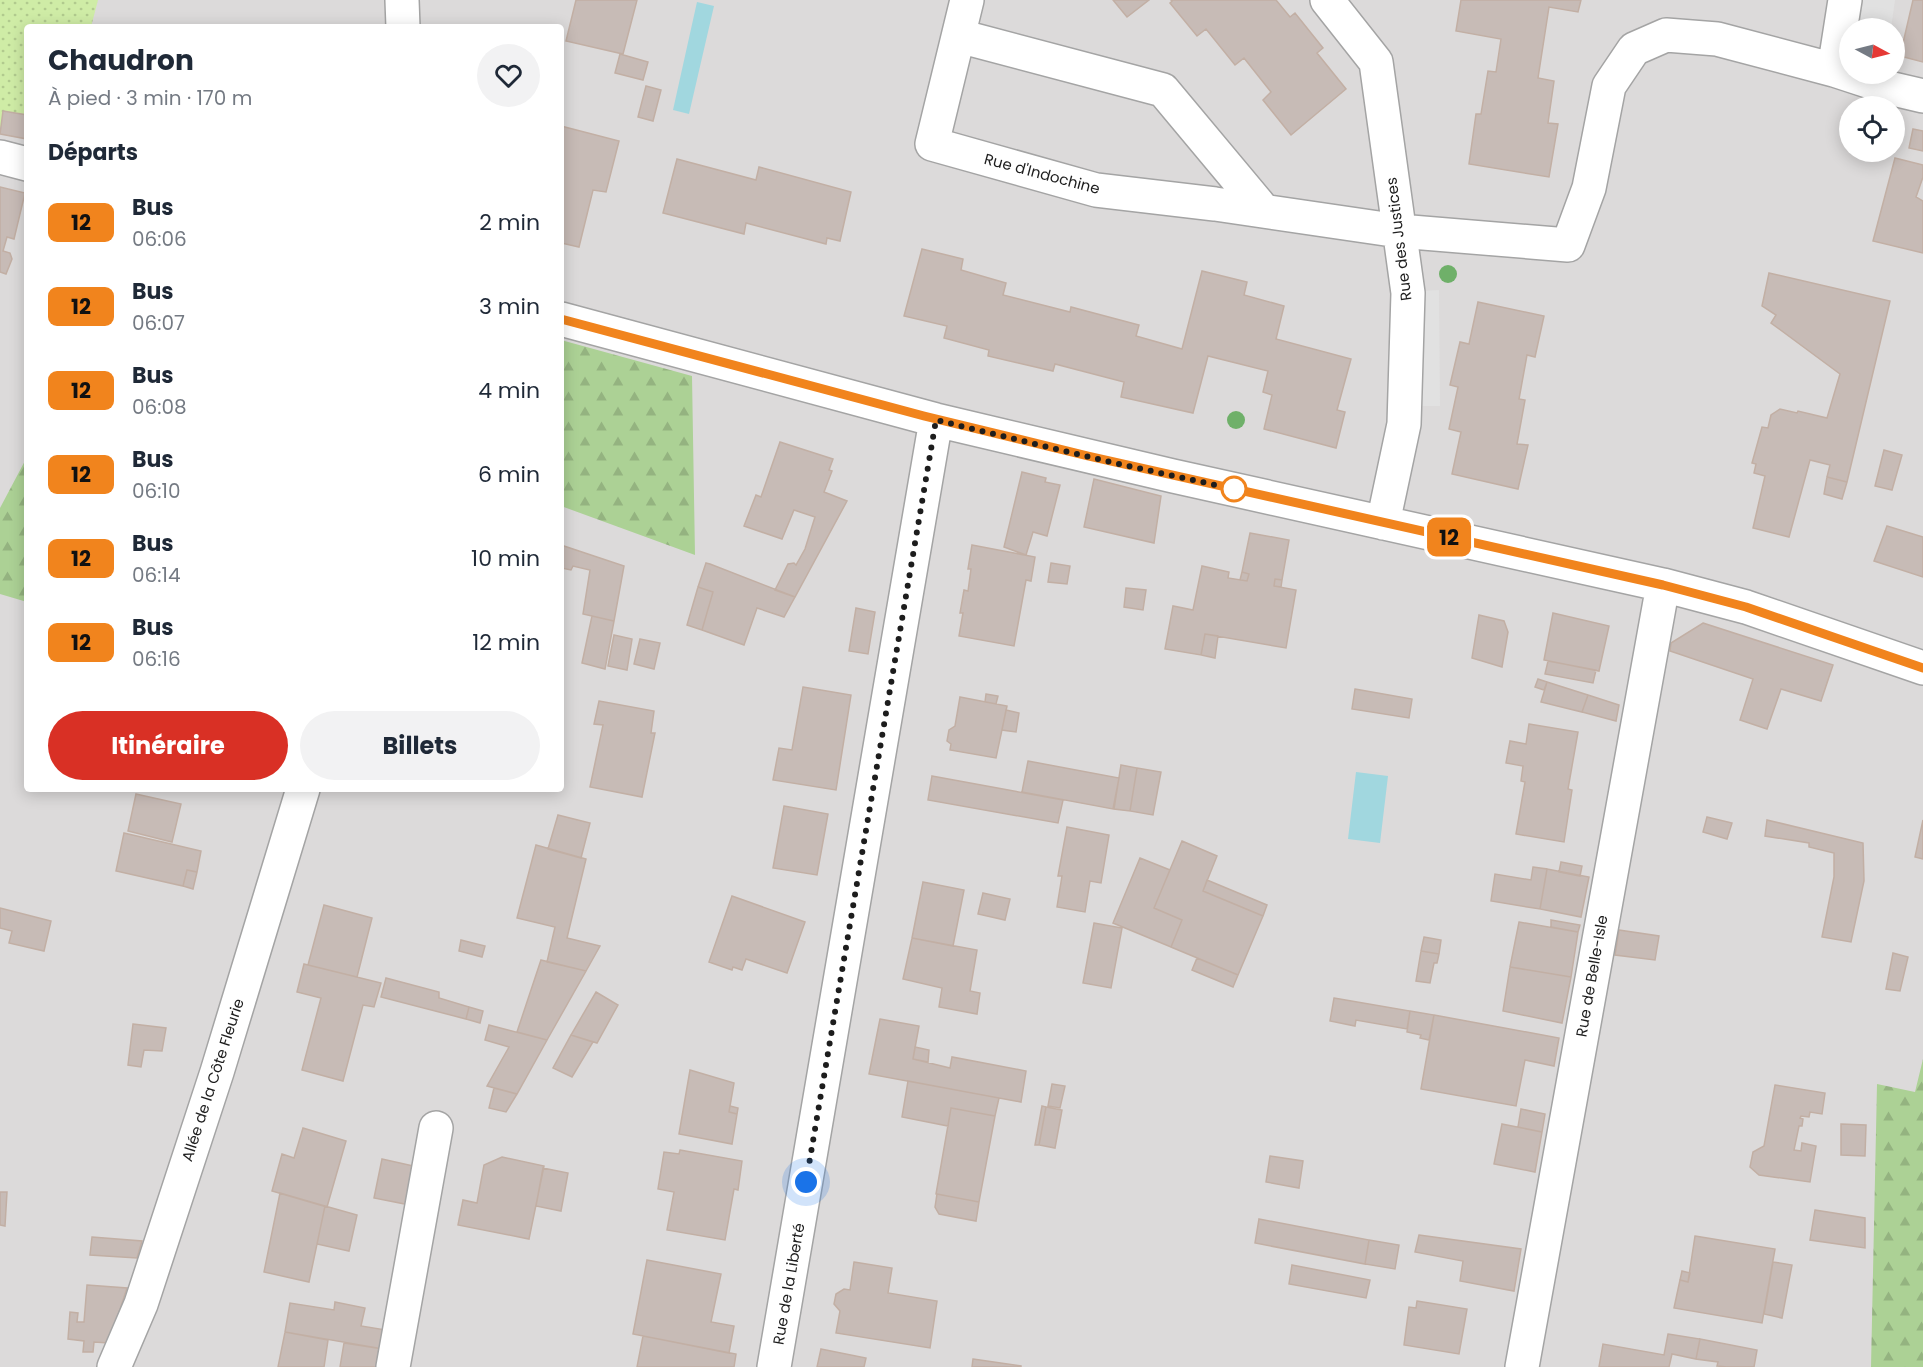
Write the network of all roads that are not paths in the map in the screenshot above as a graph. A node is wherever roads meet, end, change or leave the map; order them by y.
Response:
1 (402, 0) edge
2 (967, 0) edge
3 (1845, 0) edge
4 (1331, 2) edge
5 (403, 24) edge
6 (958, 36) junction
7 (1834, 70) junction
8 (1923, 96) edge
9 (0, 157) edge
10 (24, 163) edge
11 (1264, 211) junction
12 (1399, 231) junction
13 (564, 320) edge
14 (936, 420) junction
15 (1383, 523) junction
16 (1663, 585) junction
17 (1923, 668) edge
18 (302, 792) edge
19 (436, 1128) dead end
20 (114, 1367) edge
21 (393, 1367) edge
22 (774, 1367) edge
23 (1522, 1367) edge

1 - 5 street
2 - 6 street, Rue d'Indochine
3 - 7 street
4 - 12 street, Rue des Justices
6 - 11 street
6 - 11 street, Rue d'Indochine
7 - 8 street
7 - 12 street, Rue d'Indochine
9 - 10 street
11 - 12 street, Rue d'Indochine
12 - 15 street, Rue des Justices
13 - 14 street
14 - 15 street
14 - 22 street, Rue de la Liberté
15 - 16 street
16 - 17 street
16 - 23 street, Rue de Belle-Isle
18 - 20 street, Allée de la Côte Fleurie
19 - 21 street

